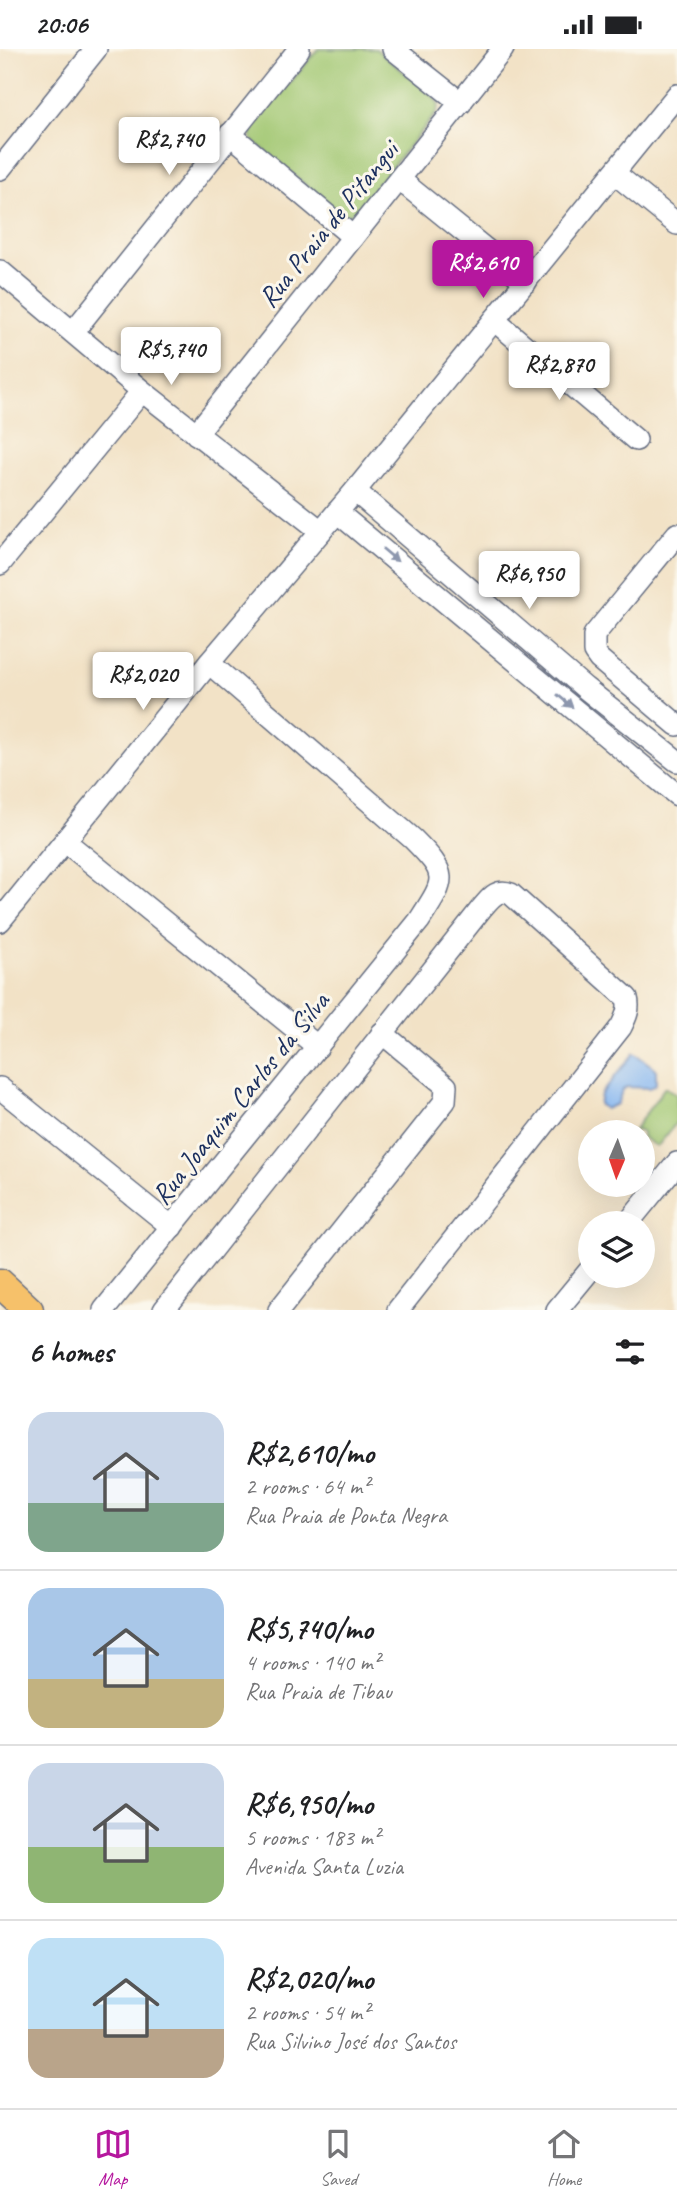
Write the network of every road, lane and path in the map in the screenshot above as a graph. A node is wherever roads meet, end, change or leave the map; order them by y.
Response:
1 (96, 49) edge
2 (393, 49) edge
3 (503, 49) edge
4 (296, 50) edge
5 (677, 95) edge
6 (461, 103) junction
7 (230, 134) junction
8 (0, 169) edge
9 (614, 173) junction
10 (400, 180) junction
11 (677, 224) edge
12 (353, 237) junction
13 (0, 271) edge
14 (526, 282) junction
15 (495, 320) junction
16 (73, 332) junction
17 (142, 391) junction
18 (196, 434) junction
19 (636, 440) dead end
20 (355, 491) junction
21 (337, 512) junction
22 (321, 531) junction
23 (677, 534) edge
24 (0, 563) edge
25 (209, 663) junction
26 (677, 725) edge
27 (677, 761) edge
28 (677, 795) edge
29 (66, 842) junction
30 (0, 921) edge
31 (382, 1033) junction
32 (318, 1047) junction
33 (0, 1089) edge
34 (677, 1163) edge
35 (638, 1211) edge
36 (172, 1227) junction
37 (0, 1283) edge
38 (578, 1285) edge
39 (29, 1310) edge
40 (104, 1310) edge
41 (164, 1310) edge
42 (279, 1310) edge
43 (398, 1310) edge
44 (557, 1310) edge

1 - 8 street
2 - 6 street
3 - 6 street, Rua Praia de Pitangui
4 - 7 street
5 - 9 street
6 - 10 street, Rua Praia de Pitangui
7 - 12 street
7 - 16 street
9 - 11 street
9 - 14 street
10 - 12 street, Rua Praia de Pitangui
10 - 14 street
12 - 18 street, Rua Praia de Pitangui
13 - 16 street
14 - 15 street
15 - 19 street
15 - 20 street
16 - 17 street
17 - 18 street
17 - 24 street
18 - 22 street
20 - 21 street
20 - 27 street
21 - 22 street
21 -> 28 street
22 - 25 street
23 - 26 street
25 - 29 street
25 - 32 street, Rua Joaquim Carlos da Silva
29 - 30 street
29 - 32 street
31 - 41 street
31 - 42 street
31 - 43 street
32 - 36 street, Rua Joaquim Carlos da Silva
33 - 36 street
34 - 35 street
36 - 40 street, Rua Joaquim Carlos da Silva
37 - 39 main road
38 - 44 street

